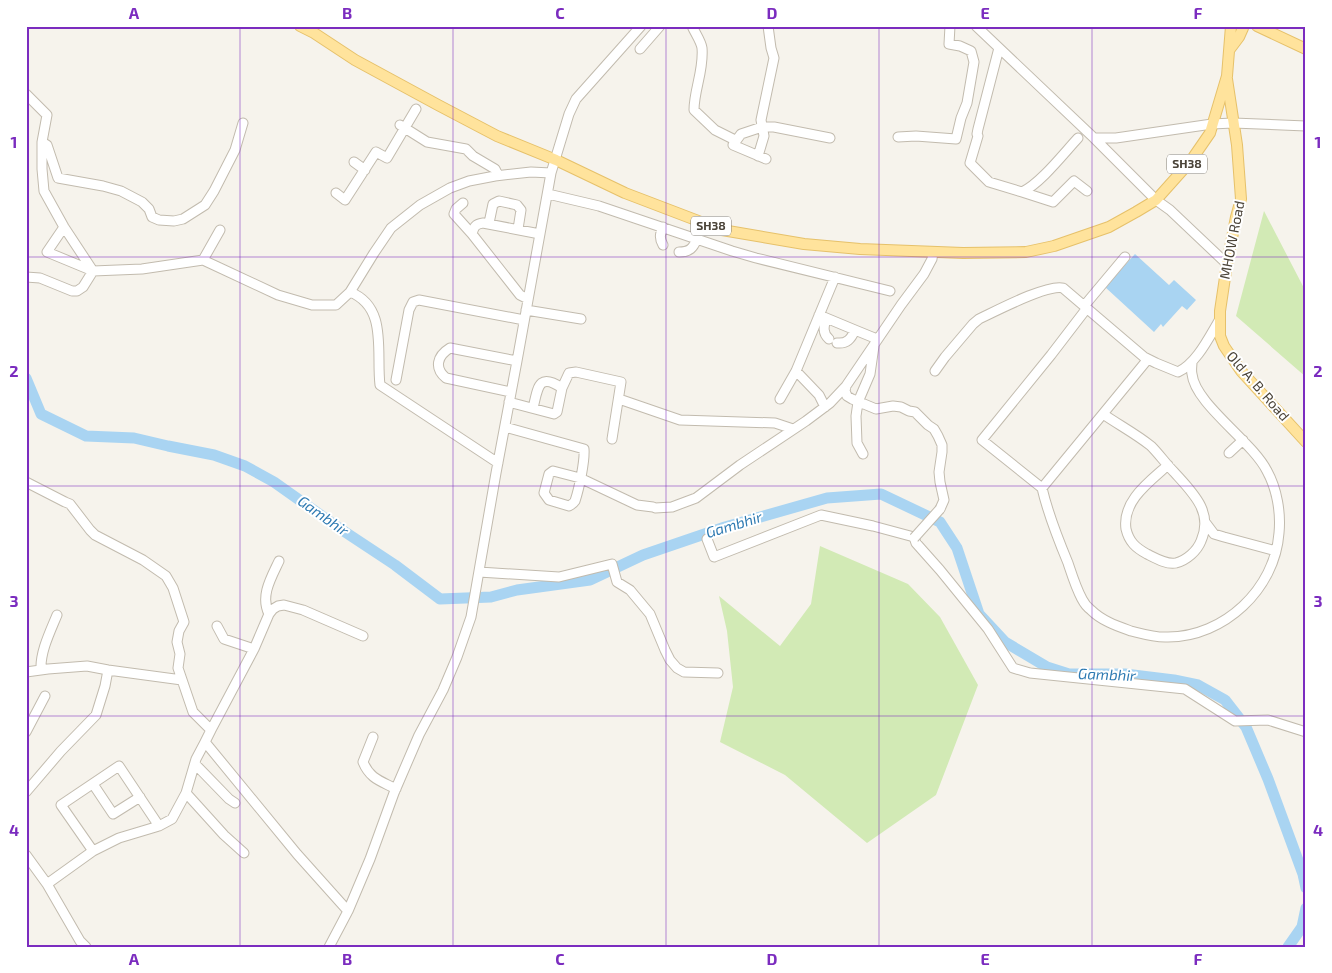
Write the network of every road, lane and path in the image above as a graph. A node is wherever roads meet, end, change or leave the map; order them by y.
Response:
1 (300, 26) edge
2 (641, 26) edge
3 (660, 26) edge
4 (692, 26) edge
5 (768, 26) edge
6 (950, 26) edge
7 (976, 26) edge
8 (1257, 26) edge
9 (1239, 27) edge
10 (999, 48) junction
11 (1306, 48) edge
12 (640, 49) dead end
13 (1227, 76) junction
14 (26, 94) edge
15 (416, 109) dead end
16 (243, 122) dead end
17 (1233, 123) junction
18 (1212, 124) junction
19 (1306, 126) edge
20 (402, 127) junction
21 (762, 127) junction
22 (898, 137) dead end
23 (830, 138) dead end
24 (1078, 138) dead end
25 (1094, 138) junction
26 (736, 140) junction
27 (42, 142) junction
28 (556, 160) junction
29 (354, 162) dead end
30 (365, 170) junction
31 (551, 173) junction
32 (498, 175) junction
33 (1086, 191) dead end
34 (1022, 192) junction
35 (336, 194) dead end
36 (548, 194) junction
37 (1156, 200) junction
38 (463, 203) dead end
39 (489, 223) junction
40 (64, 227) junction
41 (663, 227) junction
42 (518, 229) junction
43 (220, 230) dead end
44 (472, 234) junction
45 (540, 234) junction
46 (698, 239) junction
47 (663, 245) dead end
48 (679, 252) dead end
49 (933, 252) junction
50 (1125, 257) dead end
51 (203, 260) junction
52 (1226, 264) junction
53 (93, 271) junction
54 (26, 277) edge
55 (835, 277) junction
56 (890, 291) dead end
57 (350, 292) junction
58 (528, 299) junction
59 (1085, 307) junction
60 (526, 310) junction
61 (823, 316) junction
62 (581, 319) dead end
63 (524, 320) junction
64 (1220, 323) junction
65 (855, 330) junction
66 (876, 341) junction
67 (1148, 359) junction
68 (518, 361) junction
69 (1192, 362) junction
70 (796, 371) junction
71 (935, 371) dead end
72 (396, 380) dead end
73 (846, 386) junction
74 (562, 388) junction
75 (511, 392) junction
76 (619, 399) junction
77 (780, 399) dead end
78 (509, 402) junction
79 (858, 402) junction
80 (825, 407) junction
81 (533, 408) junction
82 (1103, 414) junction
83 (505, 427) junction
84 (793, 429) junction
85 (612, 439) dead end
86 (1244, 440) junction
87 (1306, 442) edge
88 (1229, 453) dead end
89 (863, 454) dead end
90 (498, 463) junction
91 (1168, 465) junction
92 (580, 478) junction
93 (26, 482) edge
94 (1042, 488) junction
95 (1205, 522) junction
96 (914, 538) dead end
97 (707, 539) dead end
98 (1276, 551) junction
99 (279, 561) dead end
100 (479, 572) junction
101 (269, 614) junction
102 (57, 615) dead end
103 (217, 626) dead end
104 (363, 636) dead end
105 (254, 649) junction
106 (42, 670) junction
107 (108, 670) junction
108 (26, 672) edge
109 (718, 673) dead end
110 (182, 680) junction
111 (45, 696) dead end
112 (211, 730) junction
113 (26, 732) edge
114 (1306, 732) edge
115 (373, 737) dead end
116 (205, 742) junction
117 (194, 764) junction
118 (93, 784) junction
119 (396, 789) junction
120 (26, 792) edge
121 (186, 793) junction
122 (140, 797) junction
123 (235, 803) dead end
124 (159, 826) junction
125 (93, 851) junction
126 (244, 853) dead end
127 (26, 855) edge
128 (47, 884) junction
129 (348, 911) junction
130 (80, 945) edge
131 (329, 947) edge

1 - 28 main road, SH38
2 - 28 street
3 - 12 street
4 - 26 street
5 - 21 street
6 - 22 street
7 - 10 street
8 - 11 main road
9 - 13 main road, SH38
10 - 25 street
10 - 34 street
13 - 17 main road, MHOW Road
13 - 18 main road, SH38
14 - 27 street
15 - 20 street
16 - 27 street
17 - 18 street
17 - 19 street
17 - 52 main road, MHOW Road
18 - 25 street
18 - 37 main road, SH38
20 - 30 street
20 - 32 street
21 - 23 street
21 - 26 street
21 - 26 street
24 - 34 street
25 - 37 street
27 - 40 street
28 - 31 street
28 - 49 main road, SH38
29 - 30 street
30 - 35 street
31 - 32 street
31 - 36 street
32 - 57 street
33 - 34 street
36 - 41 street
36 - 45 street
37 - 49 main road, SH38
37 - 52 street
38 - 44 street
39 - 42 street
39 - 42 street
39 - 44 street
40 - 53 street
40 - 53 street
41 - 46 street
41 - 47 street
42 - 45 street
43 - 51 street
44 - 58 street
45 - 58 street
46 - 48 street
46 - 55 street
49 - 66 street
50 - 59 street
51 - 53 street
51 - 57 street
52 - 64 main road, MHOW Road
53 - 54 street
55 - 56 street
55 - 61 street
57 - 90 street
58 - 60 street
59 - 67 street
59 - 71 street
59 - 94 street
60 - 62 street
60 - 63 street
61 - 65 street
61 - 65 street
61 - 70 street
63 - 68 street
63 - 72 street
64 - 69 street
64 - 87 main road, Old A. B. Road
65 - 66 street
66 - 73 street
66 - 79 street
67 - 69 street
67 - 82 street
68 - 75 street
68 - 75 street
69 - 86 street
70 - 77 street
70 - 80 street
73 - 79 street
73 - 80 street
74 - 76 street
74 - 81 street
74 - 81 street
75 - 78 street
76 - 84 street
76 - 85 street
78 - 81 street
78 - 83 street
79 - 89 street
79 - 96 street, bridge
80 - 84 street
82 - 91 street
82 - 94 street
83 - 90 street
83 - 92 street
84 - 92 street
86 - 88 street
86 - 98 street
90 - 100 street
91 - 95 street
91 - 95 street
92 - 92 street
93 - 110 street
94 - 98 street
95 - 98 street
97 - 114 street
99 - 101 street
100 - 109 street
100 - 119 street
101 - 104 street
101 - 105 street
102 - 106 street
103 - 105 street
105 - 112 street
106 - 107 street
106 - 108 street
107 - 110 street
107 - 120 street
110 - 112 street
111 - 113 street
112 - 116 street
115 - 119 street
116 - 117 street
116 - 129 street
117 - 121 street
117 - 123 street
118 - 122 street
118 - 122 street
118 - 125 street
119 - 129 street
121 - 124 street
121 - 126 street
122 - 124 street
124 - 125 street
125 - 128 street
127 - 128 street
128 - 130 street
129 - 131 street

